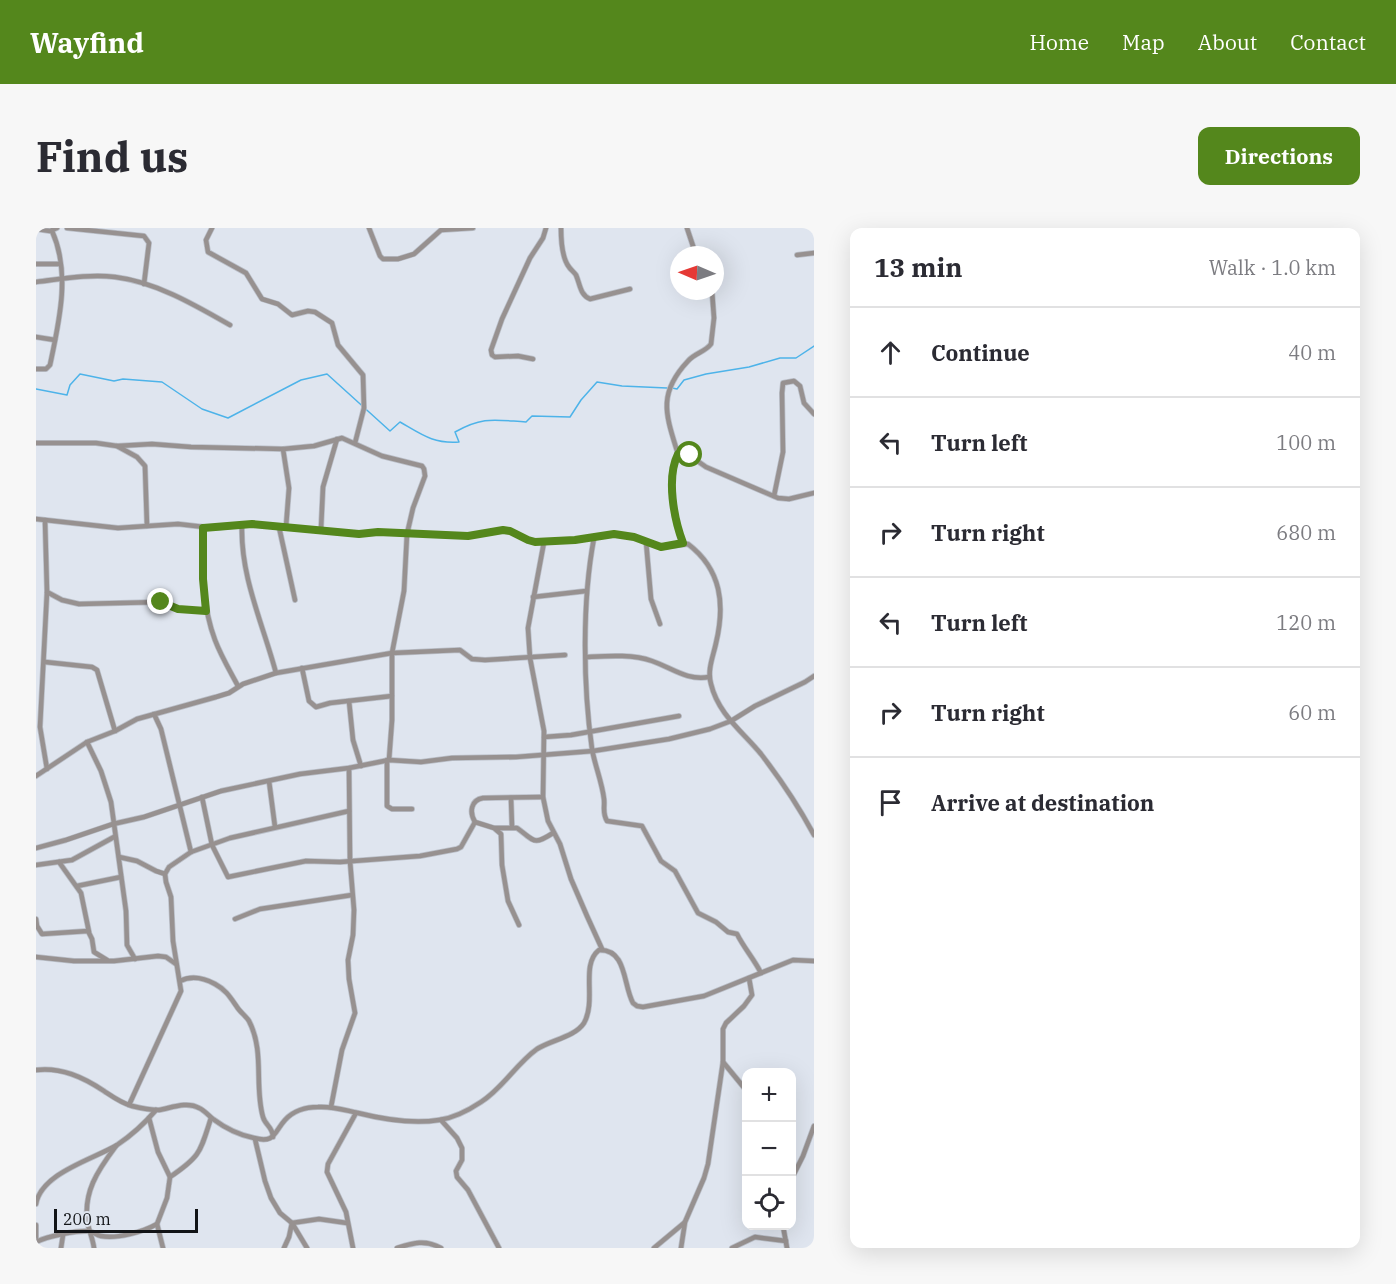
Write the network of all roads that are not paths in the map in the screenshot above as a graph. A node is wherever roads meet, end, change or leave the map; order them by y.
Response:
1 (67, 228) edge
2 (145, 228) edge
3 (212, 228) edge
4 (369, 228) edge
5 (473, 228) edge
6 (546, 228) edge
7 (561, 228) edge
8 (687, 228) edge
9 (36, 229) edge
10 (54, 230) edge
11 (121, 230) edge
12 (144, 236) junction
13 (693, 246) edge
14 (814, 253) edge
15 (797, 255) dead end
16 (36, 264) edge
17 (59, 264) junction
18 (62, 278) junction
19 (36, 282) edge
20 (144, 284) junction
21 (630, 289) dead end
22 (713, 300) edge
23 (230, 325) dead end
24 (36, 337) edge
25 (55, 339) junction
26 (533, 359) dead end
27 (36, 369) edge
28 (814, 414) edge
29 (336, 439) junction
30 (36, 443) edge
31 (355, 443) junction
32 (117, 446) junction
33 (283, 449) junction
34 (678, 454) junction
35 (814, 493) edge
36 (774, 496) junction
37 (36, 519) edge
38 (45, 520) junction
39 (242, 525) junction
40 (147, 526) junction
41 (279, 527) junction
42 (286, 527) junction
43 (203, 528) junction
44 (321, 529) junction
45 (407, 534) junction
46 (594, 538) junction
47 (646, 541) junction
48 (544, 542) junction
49 (683, 543) junction
50 (586, 591) junction
51 (47, 592) junction
52 (533, 597) junction
53 (294, 600) dead end
54 (206, 611) junction
55 (660, 624) dead end
56 (392, 653) junction
57 (565, 655) dead end
58 (586, 657) junction
59 (530, 658) junction
60 (45, 662) junction
61 (302, 668) junction
62 (276, 673) junction
63 (814, 676) edge
64 (709, 677) junction
65 (238, 686) junction
66 (39, 695) edge
67 (392, 696) junction
68 (349, 701) junction
69 (154, 714) junction
70 (679, 716) dead end
71 (731, 721) junction
72 (590, 730) junction
73 (115, 731) junction
74 (544, 737) junction
75 (87, 742) junction
76 (593, 751) junction
77 (543, 754) junction
78 (388, 760) junction
79 (361, 766) junction
80 (349, 768) junction
81 (47, 769) junction
82 (36, 776) edge
83 (269, 781) junction
84 (202, 797) junction
85 (543, 797) junction
86 (511, 798) junction
87 (178, 804) junction
88 (412, 809) dead end
89 (349, 811) junction
90 (475, 822) junction
91 (113, 824) junction
92 (275, 827) junction
93 (512, 827) junction
94 (494, 828) junction
95 (553, 833) junction
96 (814, 836) edge
97 (114, 837) junction
98 (212, 845) junction
99 (36, 848) edge
100 (191, 852) junction
101 (118, 857) junction
102 (350, 861) junction
103 (59, 862) junction
104 (36, 865) edge
105 (165, 874) junction
106 (121, 877) junction
107 (77, 886) junction
108 (352, 895) junction
109 (36, 919) edge
110 (236, 919) dead end
111 (519, 925) dead end
112 (89, 932) junction
113 (603, 949) junction
114 (36, 957) edge
115 (135, 959) junction
116 (110, 961) junction
117 (814, 961) edge
118 (176, 964) junction
119 (761, 973) junction
120 (748, 978) junction
121 (180, 981) junction
122 (723, 1062) junction
123 (36, 1070) edge
124 (742, 1084) edge
125 (129, 1105) junction
126 (331, 1107) junction
127 (156, 1110) junction
128 (356, 1113) junction
129 (148, 1118) junction
130 (211, 1118) junction
131 (441, 1120) junction
132 (814, 1126) edge
133 (273, 1137) junction
134 (255, 1139) junction
135 (118, 1144) junction
136 (170, 1176) junction
137 (793, 1176) edge
138 (36, 1204) edge
139 (347, 1222) junction
140 (685, 1222) junction
141 (291, 1223) junction
142 (157, 1224) junction
143 (36, 1225) edge
144 (784, 1230) edge
145 (90, 1231) junction
146 (63, 1236) junction
147 (786, 1241) junction
148 (36, 1242) edge
149 (306, 1247) edge
150 (61, 1248) edge
151 (94, 1248) edge
152 (163, 1248) edge
153 (284, 1248) edge
154 (353, 1248) edge
155 (397, 1248) edge
156 (441, 1248) edge
157 (499, 1248) edge
158 (654, 1248) edge
159 (681, 1248) edge
160 (732, 1248) edge
161 (787, 1248) edge

1 - 11 street
2 - 12 street
3 - 31 street
4 - 5 street
6 - 26 street
7 - 21 street
8 - 13 street
9 - 10 street
10 - 17 street
11 - 12 street
12 - 20 street
14 - 15 street
16 - 17 street
17 - 18 street
18 - 19 street
18 - 20 street
18 - 25 street
20 - 23 street
22 - 34 street
24 - 25 street
25 - 27 street
28 - 36 street
29 - 31 street
29 - 33 street
29 - 44 street
30 - 32 street
31 - 45 street
32 - 33 street
32 - 40 street
33 - 42 street
34 - 36 street
34 - 49 street
35 - 36 street
37 - 38 street
38 - 40 street
38 - 51 street
39 - 41 street
39 - 43 street
39 - 62 street
40 - 43 street
41 - 42 street
41 - 53 street
42 - 44 street
43 - 54 street
44 - 45 street
45 - 48 street
45 - 56 street
46 - 47 street
46 - 48 street
46 - 50 street
47 - 49 street
47 - 55 street
48 - 52 street
49 - 64 street
50 - 52 street
50 - 58 street
51 - 54 street
51 - 60 street
52 - 59 street
54 - 65 street
56 - 59 street
56 - 61 street
56 - 67 street
57 - 59 street
58 - 64 street
58 - 72 street
59 - 74 street
60 - 66 street
60 - 73 street
61 - 62 street
61 - 68 street
62 - 65 street
63 - 71 street
64 - 71 street
65 - 69 street
66 - 81 street
67 - 68 street
67 - 78 street
68 - 79 street
69 - 73 street
69 - 87 street
70 - 72 street
71 - 76 street
71 - 96 street
72 - 74 street
72 - 76 street
73 - 75 street
74 - 77 street
75 - 81 street
75 - 91 street
76 - 77 street
76 - 119 street
77 - 78 street
77 - 85 street
78 - 79 street
78 - 88 street
79 - 80 street
80 - 83 street
80 - 89 street
81 - 82 street
83 - 84 street
83 - 92 street
84 - 87 street
84 - 98 street
85 - 86 street
85 - 95 street
86 - 90 street
86 - 93 street
87 - 91 street
87 - 100 street
89 - 92 street
89 - 102 street
90 - 94 street
90 - 102 street
91 - 97 street
91 - 99 street
92 - 98 street
93 - 94 street
93 - 95 street
94 - 111 street
95 - 113 street
97 - 101 street
97 - 103 street
98 - 100 street
98 - 102 street
100 - 105 street
101 - 105 street
101 - 106 street
102 - 108 street
103 - 104 street
103 - 107 street
105 - 118 street
106 - 107 street
106 - 115 street
107 - 112 street
108 - 110 street
108 - 126 street
109 - 112 street
112 - 116 street
113 - 120 street
113 - 131 street
114 - 116 street
115 - 116 street
115 - 118 street
117 - 119 street
118 - 121 street
119 - 120 street
120 - 122 street
121 - 125 street
121 - 133 street
122 - 124 street
122 - 140 street
123 - 125 street
125 - 127 street
126 - 128 street
126 - 133 street
127 - 129 street
127 - 130 street
128 - 131 street
128 - 139 street
129 - 135 street
129 - 136 street
130 - 134 street
130 - 136 street
131 - 157 street
132 - 137 street
133 - 134 street
134 - 141 street
135 - 138 street
135 - 145 street
136 - 142 street
139 - 141 street
139 - 154 street
140 - 158 street
140 - 159 street
141 - 149 street
141 - 153 street
142 - 145 street
142 - 152 street
143 - 148 street
144 - 147 street
145 - 146 street
145 - 151 street
146 - 148 street
146 - 150 street
147 - 160 street
147 - 161 street
155 - 156 street

